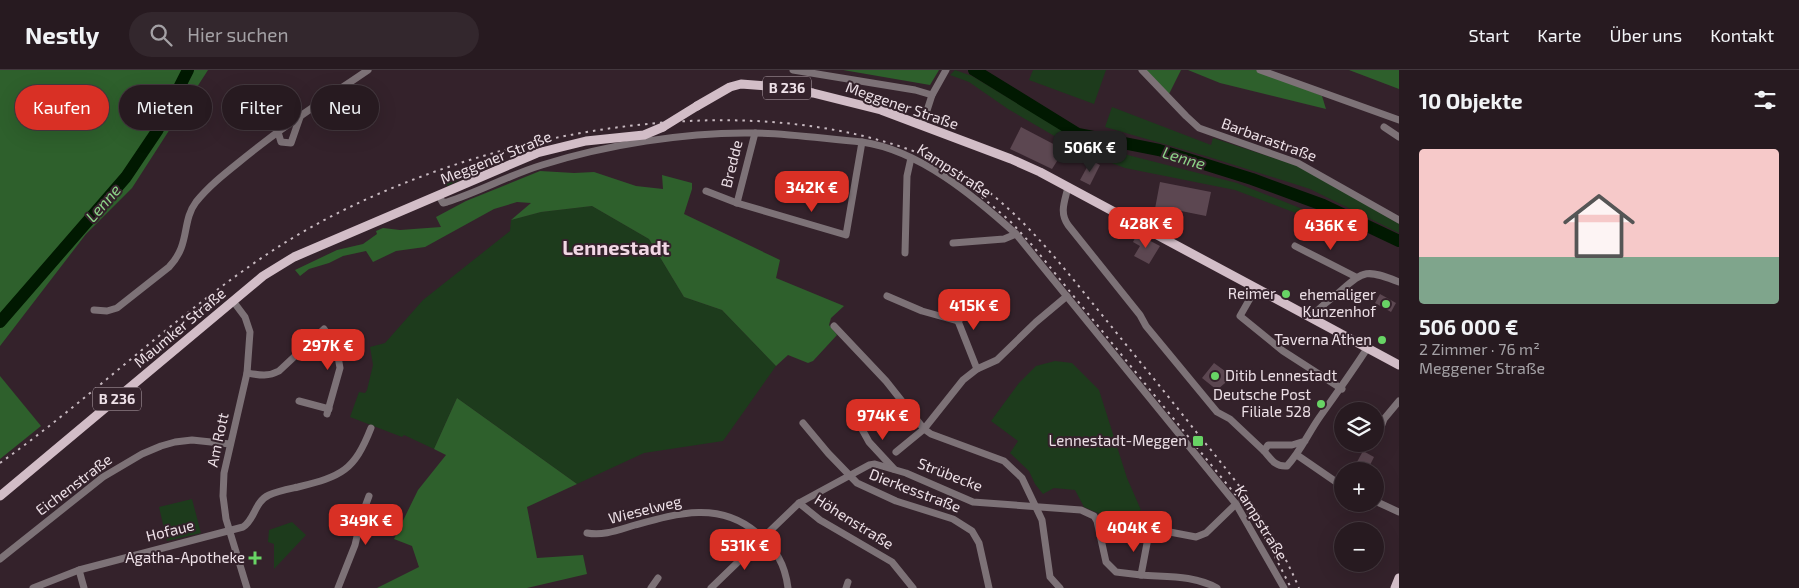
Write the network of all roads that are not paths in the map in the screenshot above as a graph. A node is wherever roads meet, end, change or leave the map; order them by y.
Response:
1 (368, 70) edge
2 (793, 70) edge
3 (946, 70) edge
4 (1142, 70) edge
5 (1260, 70) edge
6 (934, 92) junction
7 (301, 116) edge
8 (1399, 120) edge
9 (922, 126) junction
10 (1384, 126) dead end
11 (281, 130) edge
12 (296, 130) edge
13 (278, 132) junction
14 (755, 133) junction
15 (1399, 137) edge
16 (862, 142) junction
17 (911, 158) junction
18 (1068, 187) junction
19 (706, 191) dead end
20 (439, 196) junction
21 (737, 203) junction
22 (1399, 220) edge
23 (1016, 234) junction
24 (953, 243) dead end
25 (1295, 246) dead end
26 (904, 253) dead end
27 (263, 276) joint
28 (1356, 276) junction
29 (1399, 282) edge
30 (1256, 288) junction
31 (887, 296) dead end
32 (1067, 296) junction
33 (233, 301) junction
34 (94, 310) dead end
35 (1001, 312) dead end
36 (1311, 318) junction
37 (958, 321) junction
38 (834, 326) dead end
39 (1368, 347) junction
40 (1399, 365) edge
41 (978, 368) junction
42 (247, 373) junction
43 (1342, 389) junction
44 (299, 401) dead end
45 (1399, 402) edge
46 (1384, 419) edge
47 (803, 422) dead end
48 (858, 422) dead end
49 (371, 428) dead end
50 (924, 429) junction
51 (1305, 441) junction
52 (230, 444) junction
53 (1264, 450) junction
54 (896, 452) dead end
55 (1297, 455) junction
56 (894, 470) junction
57 (850, 474) junction
58 (1334, 480) edge
59 (0, 496) edge
60 (369, 496) dead end
61 (799, 503) junction
62 (1236, 504) junction
63 (1384, 505) edge
64 (1034, 506) junction
65 (1399, 512) edge
66 (230, 530) junction
67 (587, 532) dead end
68 (763, 538) junction
69 (0, 559) edge
70 (79, 570) junction
71 (1141, 575) junction
72 (658, 578) dead end
73 (1399, 578) edge
74 (33, 588) edge
75 (84, 588) edge
76 (247, 588) edge
77 (338, 588) edge
78 (651, 588) edge
79 (711, 588) edge
80 (788, 588) edge
81 (913, 588) edge
82 (989, 588) edge
83 (1060, 588) edge
84 (1217, 588) edge
85 (1284, 588) edge
86 (1395, 588) edge

1 - 7 street
2 - 6 street
3 - 6 street
4 - 22 street, Barbarastraße
5 - 8 street
6 - 9 street
9 - 18 main road, Meggener Straße / B 236
9 - 20 main road, Meggener Straße / B 236, bridge
10 - 15 street
11 - 13 street
12 - 13 street
13 - 34 street
14 - 16 street, Kampstraße
14 - 20 street, Kampstraße
14 - 21 street, Bredde
16 - 17 street, Kampstraße
16 - 21 street, Bredde
17 - 23 street, Kampstraße
17 - 26 street
18 - 30 main road, Meggener Straße / B 236
18 - 53 street
19 - 21 street, Bredde
20 - 27 main road, Meggener Straße / B 236
23 - 24 street
23 - 32 street, Kampstraße
25 - 28 street
27 - 33 main road, Maumker Straße / B 236
28 - 29 street
28 - 36 street
30 - 36 main road, Meggener Straße / B 236
30 - 43 street
31 - 37 street
32 - 41 street
32 - 62 street, Kampstraße
33 - 42 street, Am Rott
33 - 59 main road, Maumker Straße / B 236
35 - 37 street
36 - 39 main road, Meggener Straße / B 236
37 - 41 street
38 - 50 street
39 - 40 main road, Meggener Straße / B 236
39 - 43 street
41 - 50 street
42 - 44 street
42 - 52 street, Am Rott
43 - 51 street
45 - 46 street
47 - 57 street, Dierkesstraße
48 - 56 street
49 - 66 street, Hofaue
50 - 54 street
50 - 64 street
51 - 53 street
51 - 55 street
52 - 66 street, Am Rott
52 - 69 street, Eichenstraße
53 - 55 street
55 - 58 street
56 - 57 street, Strübecke
56 - 64 street, Strübecke
57 - 61 street, Strübecke
57 - 82 street, Dierkesstraße
60 - 77 street
61 - 68 street, Strübecke
61 - 81 street, Höhenstraße
62 - 71 street
62 - 85 street, Kampstraße
63 - 65 street
64 - 71 street, Strübecke
64 - 83 street
66 - 70 street, Hofaue
66 - 76 street, Am Rott
67 - 68 street, Wieselweg
68 - 79 street, Strübecke
68 - 80 street, Wieselweg
70 - 74 street, Hofaue
70 - 75 street
71 - 84 street
72 - 78 street
73 - 86 main road

